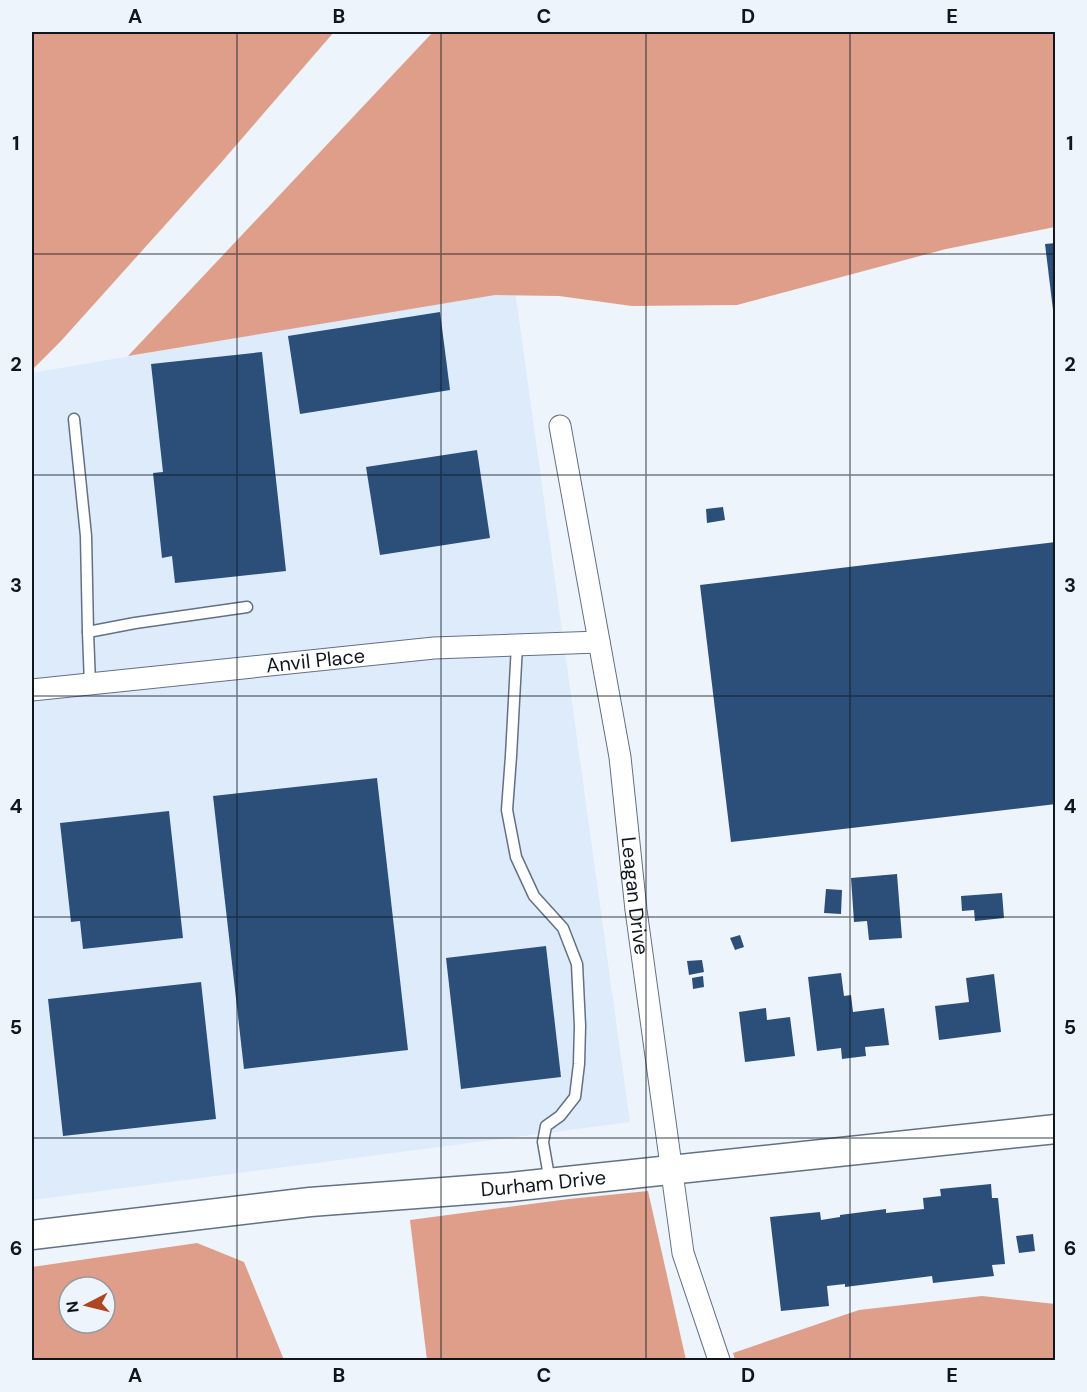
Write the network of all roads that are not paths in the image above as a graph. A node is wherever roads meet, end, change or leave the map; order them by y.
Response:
1 (74, 418) dead end
2 (560, 426) dead end
3 (247, 607) dead end
4 (88, 632) junction
5 (599, 642) junction
6 (517, 645) junction
7 (90, 684) junction
8 (32, 690) edge
9 (1056, 1129) edge
10 (672, 1170) junction
11 (550, 1183) junction
12 (32, 1235) edge
13 (719, 1360) edge

1 - 4 lane
2 - 5 street, Leagan Drive
3 - 4 lane
4 - 7 lane
5 - 6 street, Anvil Place
5 - 10 street, Leagan Drive
6 - 7 street, Anvil Place
6 - 11 lane
7 - 8 street, Anvil Place
9 - 10 street, Durham Drive
10 - 11 street, Durham Drive
10 - 13 street, Leagan Drive
11 - 12 street, Durham Drive

